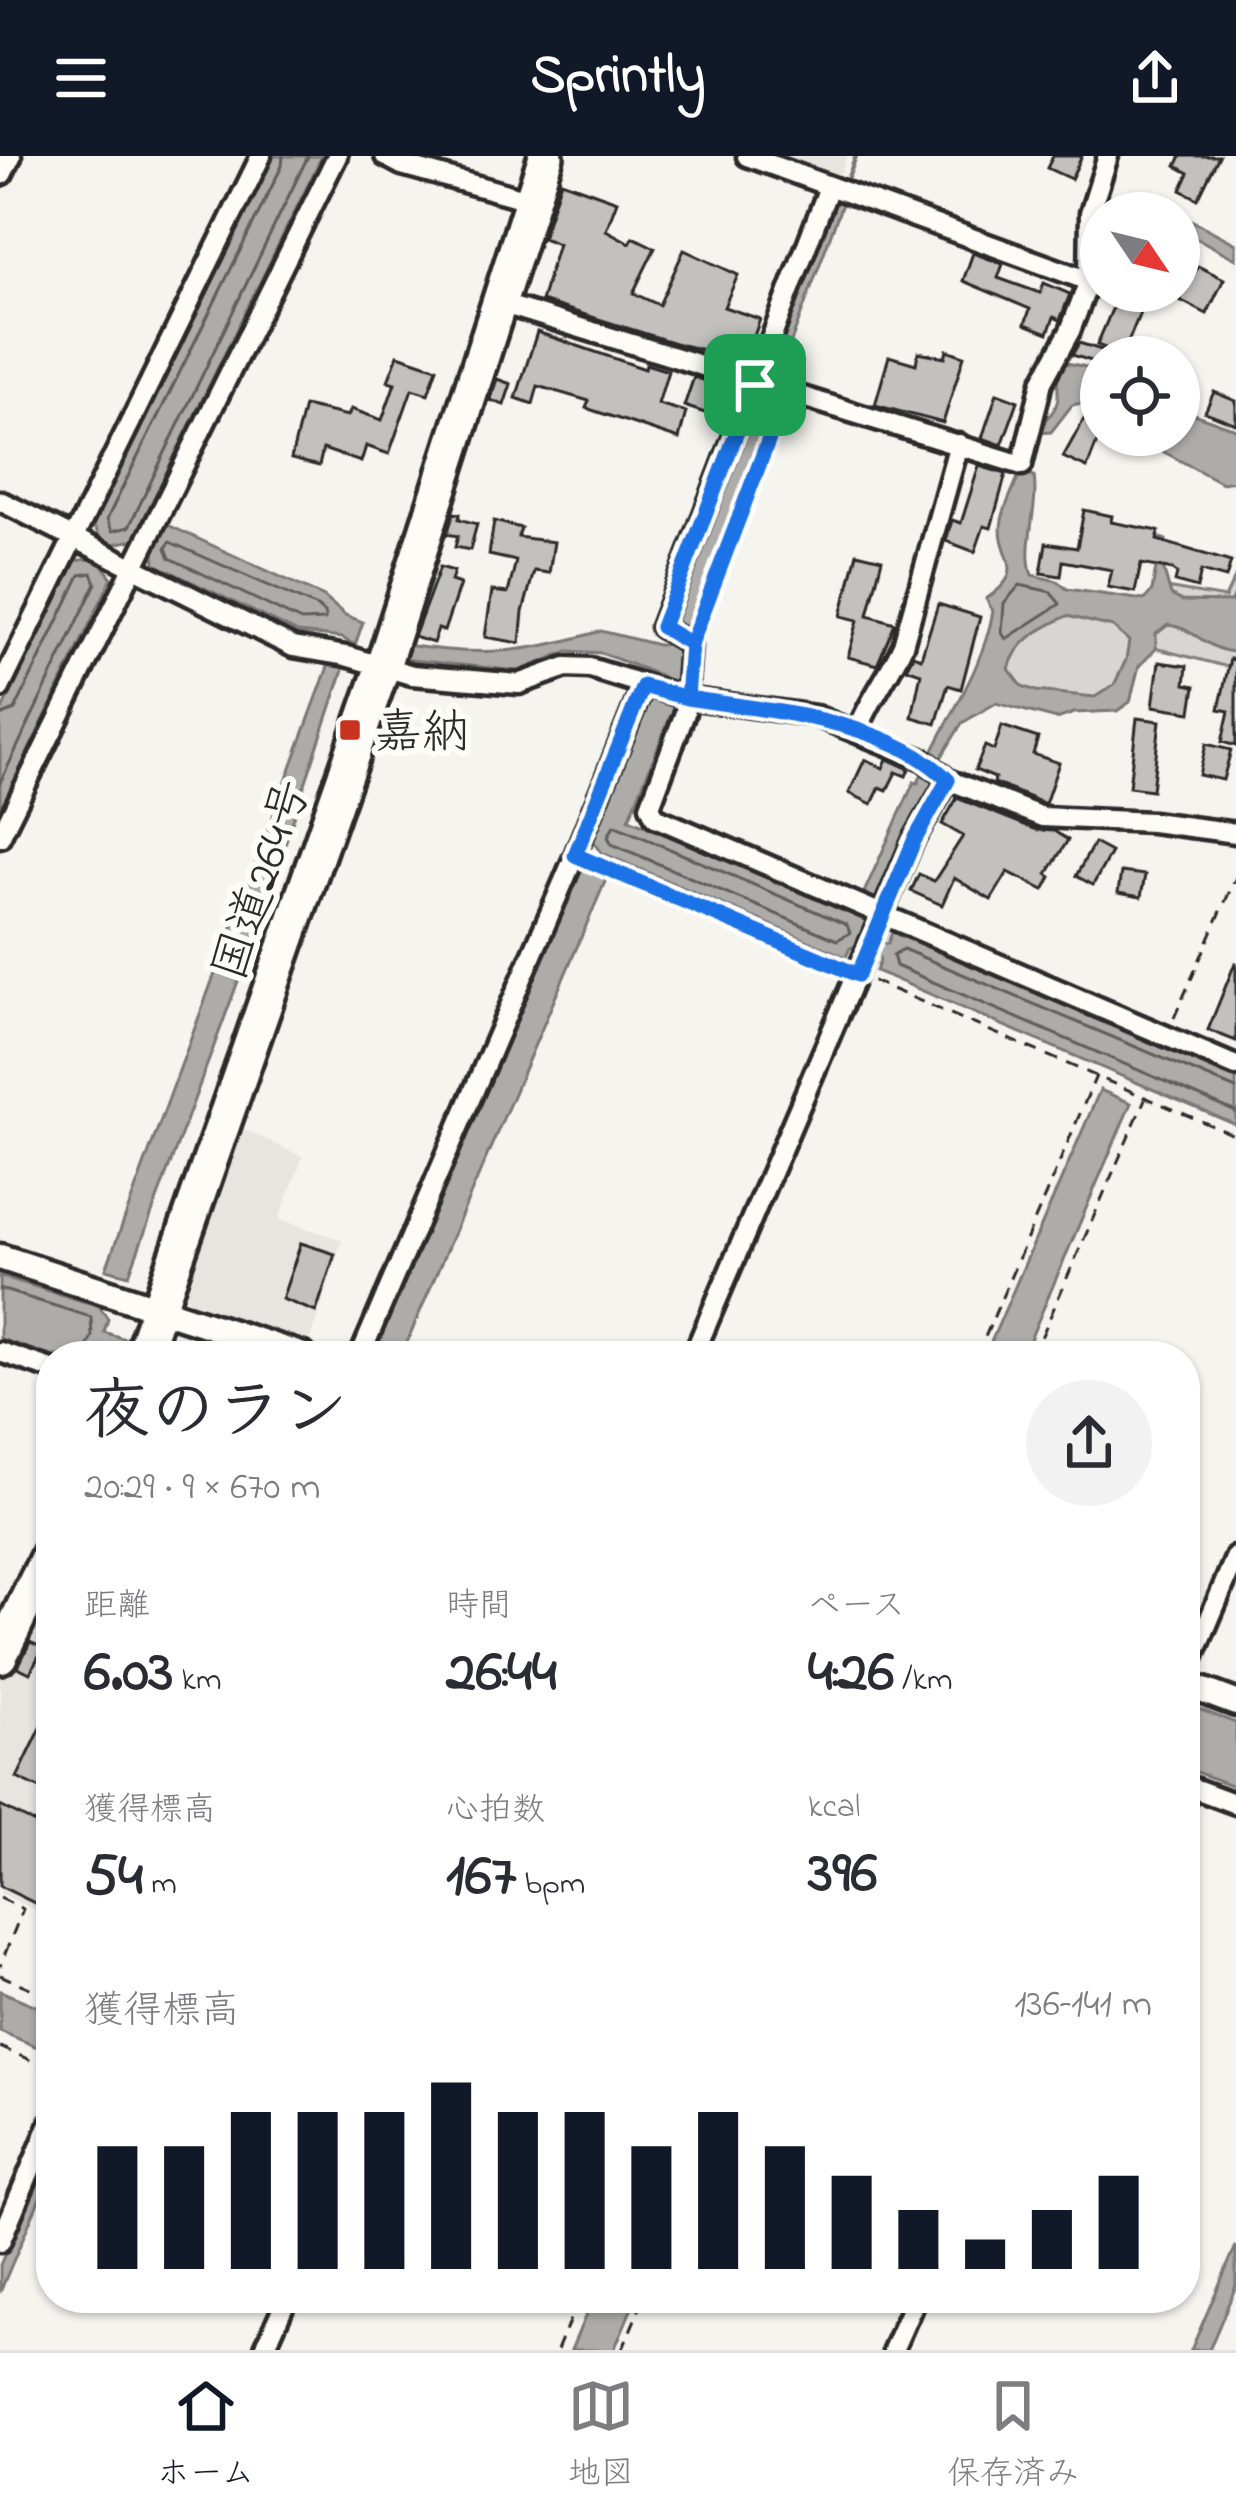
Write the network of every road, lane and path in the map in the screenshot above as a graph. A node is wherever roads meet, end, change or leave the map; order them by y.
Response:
1 (8, 156) edge
2 (261, 156) edge
3 (337, 156) edge
4 (385, 156) edge
5 (546, 156) edge
6 (747, 156) edge
7 (1108, 156) edge
8 (0, 172) edge
9 (829, 187) junction
10 (1097, 192) edge
11 (532, 201) junction
12 (1080, 277) edge
13 (500, 303) junction
14 (1080, 304) edge
15 (755, 385) junction
16 (786, 394) junction
17 (958, 444) junction
18 (0, 501) edge
19 (73, 537) junction
20 (132, 566) junction
21 (691, 644) junction
22 (383, 666) junction
23 (0, 688) edge
24 (667, 692) junction
25 (857, 732) junction
26 (937, 770) junction
27 (1236, 833) edge
28 (0, 837) edge
29 (575, 855) junction
30 (1236, 877) edge
31 (884, 917) junction
32 (858, 975) junction
33 (1166, 1035) junction
34 (1236, 1066) edge
35 (1096, 1076) junction
36 (1146, 1097) junction
37 (1236, 1136) edge
38 (0, 1257) edge
39 (150, 1334) edge
40 (198, 1341) edge
41 (366, 1341) edge
42 (699, 1341) edge
43 (983, 1341) edge
44 (1040, 1341) edge
45 (0, 1352) edge
46 (36, 1364) edge
47 (1236, 1556) edge
48 (36, 1581) edge
49 (1200, 1644) edge
50 (0, 1655) edge
51 (1200, 1687) edge
52 (1236, 1703) edge
53 (1200, 1791) edge
54 (1236, 1804) edge
55 (0, 1898) edge
56 (0, 1966) edge
57 (0, 1975) edge
58 (36, 1991) edge
59 (0, 2047) edge
60 (36, 2063) edge
61 (36, 2157) edge
62 (0, 2242) edge
63 (280, 2313) edge
64 (573, 2313) edge
65 (638, 2313) edge
66 (909, 2313) edge
67 (264, 2350) edge
68 (557, 2350) edge
69 (622, 2350) edge
70 (893, 2350) edge

1 - 8 street
2 - 19 street
3 - 20 street
4 - 11 street
5 - 11 highway, 国道264号
6 - 9 street
7 - 10 street
9 - 12 street
9 - 15 street
11 - 13 highway, 国道264号
13 - 15 street
13 - 22 highway, 国道264号
14 - 17 street
15 - 16 street
15 - 21 street
16 - 17 street
16 - 21 path
17 - 25 street
18 - 19 street
19 - 20 street
19 - 23 street
20 - 22 street
20 - 28 street
21 - 24 street
22 - 24 street
22 - 39 highway, 国道264号
24 - 25 street
24 - 29 street
24 - 31 street
25 - 26 street
26 - 27 street
26 - 31 street
29 - 32 path
29 - 41 street
30 - 33 path
31 - 32 street
31 - 33 street
32 - 35 path
32 - 42 street
33 - 34 street
35 - 36 path
35 - 43 path
36 - 37 path
36 - 44 path
38 - 39 street
39 - 40 street
45 - 46 street
47 - 49 street
48 - 50 highway
51 - 52 street
53 - 54 street
55 - 56 path
57 - 58 path
59 - 60 path
61 - 62 street
63 - 67 street
64 - 68 path
65 - 69 path
66 - 70 street

